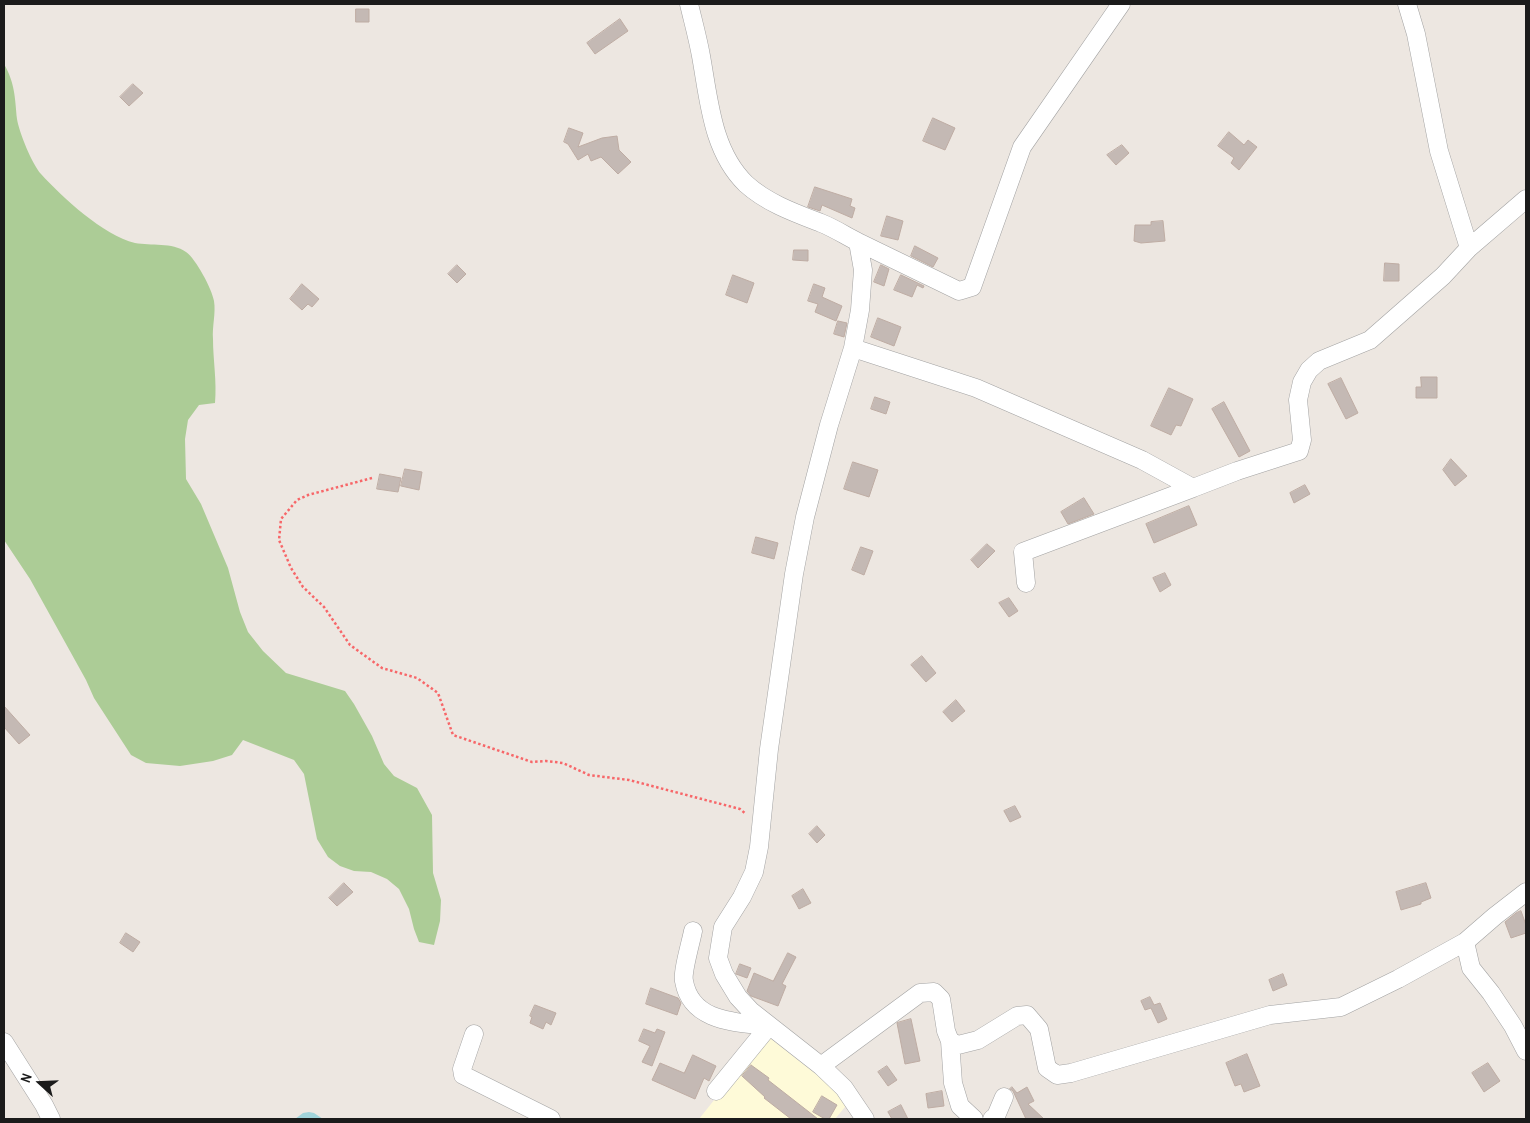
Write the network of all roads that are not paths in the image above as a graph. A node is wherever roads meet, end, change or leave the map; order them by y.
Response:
1 (689, 4) edge
2 (1121, 4) edge
3 (1407, 4) edge
4 (1526, 199) edge
5 (858, 242) junction
6 (1469, 248) junction
7 (853, 348) junction
8 (1193, 488) junction
9 (1026, 584) dead end
10 (1526, 892) edge
11 (693, 932) dead end
12 (1465, 942) junction
13 (769, 1026) junction
14 (474, 1034) dead end
15 (950, 1041) junction
16 (4, 1042) edge
17 (1526, 1051) edge
18 (821, 1066) junction
19 (716, 1091) dead end
20 (1004, 1097) dead end
21 (857, 1116) edge
22 (51, 1119) edge
23 (551, 1119) edge
24 (974, 1119) edge
25 (992, 1119) edge

1 - 5 street
2 - 5 street
3 - 6 street
4 - 6 street
5 - 7 street
6 - 8 street
7 - 8 street
7 - 13 street
8 - 9 street
10 - 12 street
11 - 13 street
12 - 15 street
12 - 17 street
13 - 18 street
13 - 19 street
14 - 23 street
15 - 18 street
15 - 24 street
16 - 22 street
18 - 21 street
20 - 25 street

